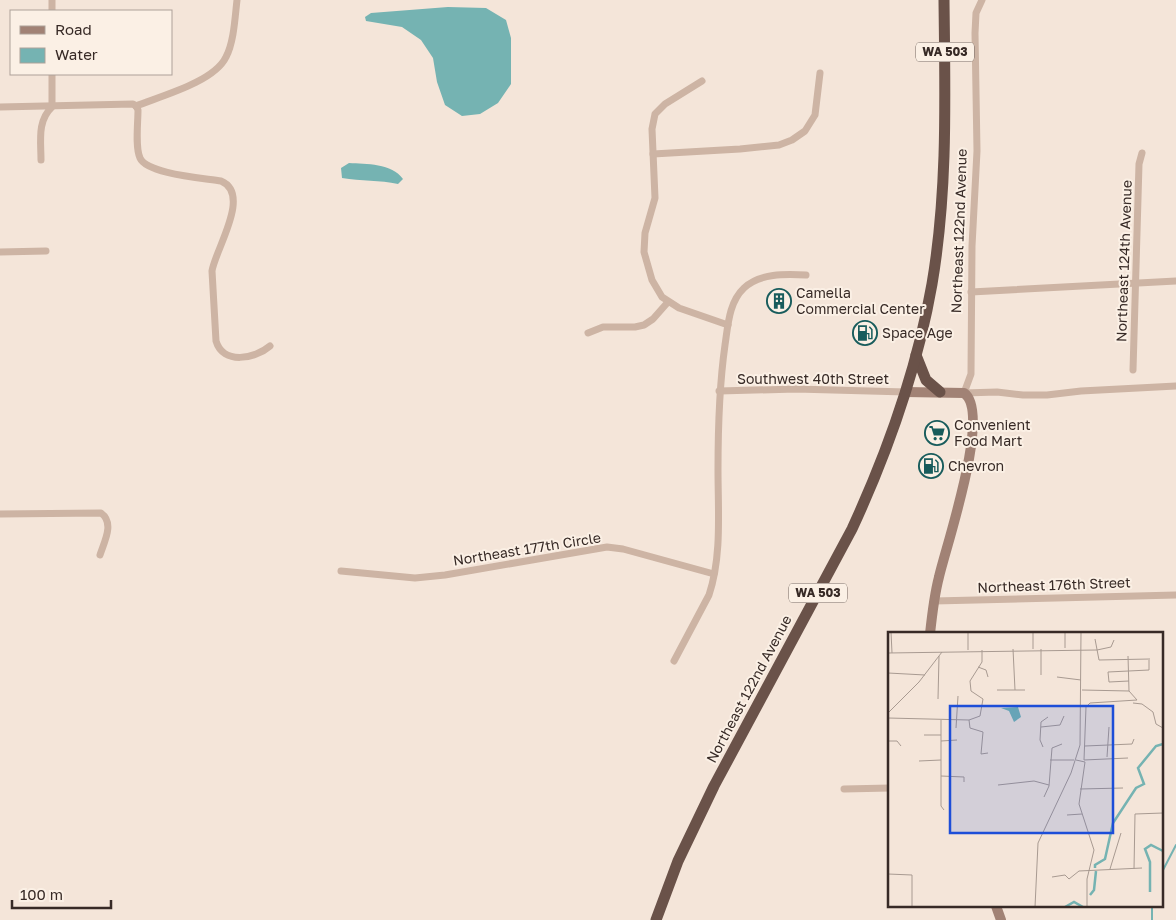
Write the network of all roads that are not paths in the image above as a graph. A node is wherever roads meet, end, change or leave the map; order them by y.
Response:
1 (237, 0) edge
2 (944, 0) edge
3 (982, 0) edge
4 (820, 73) dead end
5 (52, 75) edge
6 (702, 81) dead end
7 (136, 106) junction
8 (0, 107) edge
9 (52, 107) junction
10 (1142, 153) dead end
11 (654, 154) junction
12 (41, 160) dead end
13 (46, 251) dead end
14 (0, 252) edge
15 (806, 275) dead end
16 (1176, 281) edge
17 (1137, 284) junction
18 (972, 292) junction
19 (668, 302) junction
20 (728, 325) junction
21 (588, 332) dead end
22 (270, 346) dead end
23 (916, 356) junction
24 (1133, 370) dead end
25 (1176, 386) edge
26 (719, 392) junction
27 (906, 392) junction
28 (940, 392) junction
29 (964, 393) junction
30 (0, 514) edge
31 (100, 555) dead end
32 (340, 571) dead end
33 (714, 574) junction
34 (1176, 595) edge
35 (934, 601) junction
36 (930, 632) edge
37 (674, 661) dead end
38 (888, 788) edge
39 (844, 789) dead end
40 (997, 908) edge
41 (656, 920) edge
42 (1001, 920) edge

1 - 7 street
2 - 23 highway, Northeast 122nd Avenue / WA 503
3 - 18 street, Northeast 122nd Avenue
4 - 11 street
5 - 9 street
6 - 11 street
7 - 9 street
7 - 22 street
8 - 9 street
9 - 12 street
10 - 17 street, Northeast 124th Avenue
11 - 19 street
13 - 14 street
15 - 20 street
16 - 17 street
17 - 18 street
17 - 24 street, Northeast 124th Avenue
18 - 29 street, Northeast 122nd Avenue
19 - 20 street
19 - 21 street
20 - 26 street
23 - 27 highway, Northeast 122nd Avenue / WA 503
23 - 28 highway
25 - 29 street
26 - 27 street, Southwest 40th Street
26 - 33 street
27 - 28 main road
27 - 41 highway, Northeast 122nd Avenue / WA 503
28 - 29 main road
29 - 35 main road
30 - 31 street
32 - 33 street, Northeast 177th Circle
33 - 37 street
34 - 35 street, Northeast 176th Street
35 - 36 main road
38 - 39 street
40 - 42 main road

